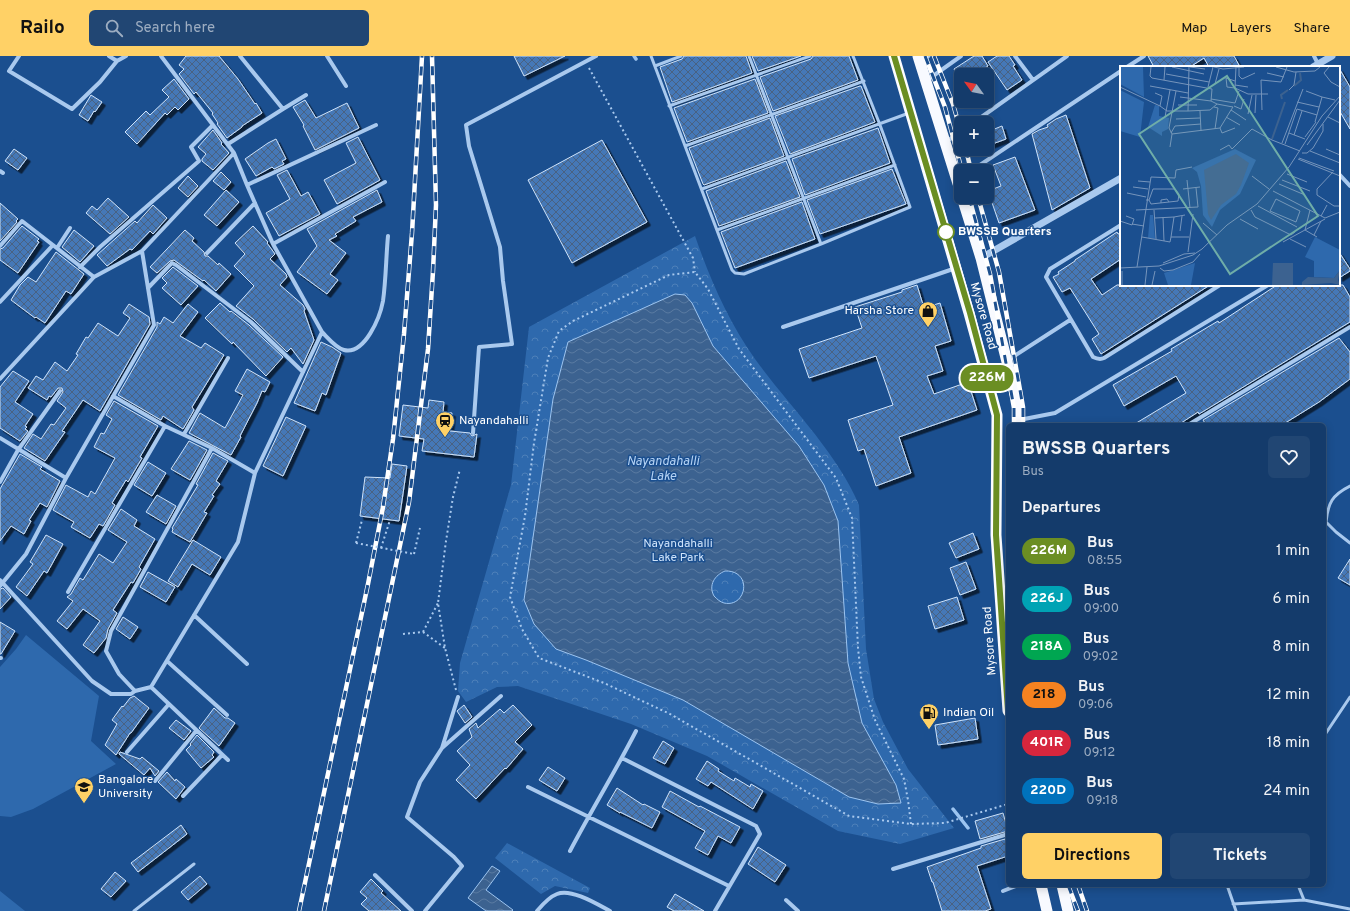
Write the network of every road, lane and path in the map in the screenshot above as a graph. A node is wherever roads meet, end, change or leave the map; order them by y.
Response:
1 (19, 56) edge
2 (108, 56) edge
3 (126, 56) edge
4 (161, 56) edge
5 (240, 56) edge
6 (327, 56) edge
7 (596, 56) edge
8 (651, 56) edge
9 (681, 56) edge
10 (749, 56) edge
11 (810, 56) edge
12 (853, 56) edge
13 (894, 56) edge
14 (961, 56) edge
15 (1015, 56) edge
16 (1067, 56) edge
17 (1144, 56) edge
18 (1314, 56) edge
19 (1332, 56) edge
20 (923, 58) edge
21 (117, 61) junction
22 (586, 62) junction
23 (655, 66) junction
24 (1129, 66) edge
25 (1316, 66) edge
26 (1120, 72) edge
27 (756, 75) junction
28 (1033, 80) junction
29 (864, 81) junction
30 (926, 81) junction
31 (346, 86) dead end
32 (306, 95) dead end
33 (669, 106) junction
34 (283, 110) junction
35 (911, 112) junction
36 (771, 114) junction
37 (983, 116) edge
38 (880, 124) junction
39 (213, 125) junction
40 (376, 125) dead end
41 (954, 136) edge
42 (945, 143) junction
43 (228, 144) junction
44 (684, 146) junction
45 (234, 153) junction
46 (787, 157) junction
47 (981, 164) edge
48 (895, 165) junction
49 (954, 166) edge
50 (1340, 175) edge
51 (1120, 179) edge
52 (386, 182) dead end
53 (247, 185) junction
54 (1350, 186) edge
55 (702, 189) junction
56 (803, 198) junction
57 (255, 204) junction
58 (964, 204) edge
59 (1120, 226) edge
60 (70, 228) dead end
61 (717, 230) junction
62 (388, 236) dead end
63 (274, 244) junction
64 (821, 244) junction
65 (53, 245) junction
66 (0, 246) edge
67 (57, 248) junction
68 (142, 251) junction
69 (207, 253) dead end
70 (981, 258) junction
71 (80, 266) junction
72 (956, 268) junction
73 (695, 272) junction
74 (94, 277) junction
75 (1218, 286) edge
76 (1266, 286) edge
77 (148, 288) junction
78 (0, 302) edge
79 (1070, 320) junction
80 (783, 327) dead end
81 (1350, 327) edge
82 (322, 332) junction
83 (228, 358) dead end
84 (1007, 361) junction
85 (303, 372) junction
86 (0, 379) edge
87 (60, 391) dead end
88 (113, 396) junction
89 (1019, 422) edge
90 (1191, 423) edge
91 (165, 426) junction
92 (184, 434) junction
93 (473, 434) dead end
94 (0, 438) edge
95 (212, 448) junction
96 (18, 450) junction
97 (460, 469) dead end
98 (255, 473) junction
99 (66, 478) junction
100 (0, 482) edge
101 (1350, 486) edge
102 (1326, 517) edge
103 (362, 520) dead end
104 (390, 520) dead end
105 (1326, 524) edge
106 (420, 528) dead end
107 (1350, 543) edge
108 (381, 548) junction
109 (1, 583) edge
110 (68, 592) dead end
111 (438, 603) junction
112 (194, 616) junction
113 (423, 632) junction
114 (403, 634) dead end
115 (445, 648) junction
116 (166, 661) junction
117 (247, 664) dead end
118 (1006, 682) edge
119 (151, 687) junction
120 (135, 691) junction
121 (501, 696) dead end
122 (458, 697) joint
123 (1350, 697) edge
124 (169, 704) junction
125 (227, 714) dead end
126 (196, 731) junction
127 (636, 731) dead end
128 (1326, 733) edge
129 (442, 748) junction
130 (127, 752) dead end
131 (222, 755) junction
132 (622, 758) junction
133 (228, 760) dead end
134 (155, 781) dead end
135 (528, 787) dead end
136 (183, 796) dead end
137 (1006, 805) edge
138 (588, 816) junction
139 (911, 824) junction
140 (1006, 835) edge
141 (570, 851) dead end
142 (194, 864) dead end
143 (893, 869) dead end
144 (375, 875) dead end
145 (729, 886) junction
146 (1012, 887) edge
147 (1041, 887) edge
148 (1062, 887) edge
149 (1228, 887) edge
150 (1299, 887) edge
151 (1003, 890) dead end
152 (786, 900) dead end
153 (1304, 900) junction
154 (1233, 904) junction
155 (1350, 909) edge
156 (134, 911) edge
157 (412, 911) edge
158 (425, 911) edge
159 (537, 911) edge
160 (610, 911) edge
161 (715, 911) edge
162 (798, 911) edge
163 (1047, 911) edge
164 (1068, 911) edge
165 (1236, 911) edge

1 - 21 street
2 - 21 street
3 - 21 street
4 - 39 street
5 - 34 street
6 - 31 street
7 - 22 street
8 - 23 lane
9 - 23 lane
10 - 27 lane
11 - 27 lane
12 - 29 lane
13 - 35 highway, Mysore Road
14 - 30 street
15 - 28 street
16 - 28 street
17 - 24 street
18 - 25 street
19 - 25 street
20 - 30 highway
22 - 73 path
22 - 93 street
23 - 33 lane
26 - 47 street
27 - 33 lane
27 - 36 lane
28 - 37 street
29 - 36 lane
29 - 38 lane
30 - 42 highway
32 - 34 street
33 - 44 lane
34 - 43 street
35 - 38 lane
35 - 72 highway, Mysore Road
36 - 44 lane
36 - 46 lane
38 - 46 lane
38 - 48 lane
39 - 43 street
39 - 71 street
40 - 53 street
41 - 42 street
42 - 49 highway
43 - 45 street
44 - 55 lane
45 - 53 street
45 - 68 street
46 - 55 lane
46 - 56 lane
48 - 56 lane
48 - 64 lane
50 - 54 street
51 - 70 street
52 - 63 street
53 - 57 street
55 - 61 lane
56 - 61 lane
56 - 64 lane
57 - 63 street
57 - 69 street
58 - 70 highway, Mysore Road
59 - 79 street
60 - 67 street
61 - 64 lane
62 - 82 street
63 - 82 street
65 - 66 street
65 - 67 street
65 - 78 street
67 - 71 street
68 - 74 street
68 - 77 street
70 - 84 highway, Mysore Road
71 - 74 street
72 - 80 street
72 - 118 highway, Mysore Road
73 - 139 path
73 - 139 path
74 - 86 street
75 - 79 street
76 - 89 street
77 - 85 street
77 - 88 street
79 - 84 street
81 - 90 street
82 - 85 street
83 - 92 street
84 - 89 highway, Mysore Road
85 - 98 street
87 - 96 street
88 - 91 street
88 - 99 street
91 - 92 street
91 - 110 street
92 - 95 street
94 - 96 street
95 - 98 street
95 - 120 street
96 - 99 street
96 - 100 street
97 - 111 path
98 - 112 street
99 - 109 street
101 - 102 lane
103 - 108 path, bridge
104 - 108 path
105 - 107 lane
106 - 108 path, bridge
109 - 120 street
111 - 113 path
111 - 115 path
112 - 116 street
112 - 117 street
113 - 114 path
113 - 115 path
115 - 122 path
116 - 119 street
116 - 125 street
119 - 120 street
119 - 124 street
121 - 129 street
122 - 129 street
123 - 128 lane
124 - 126 street
124 - 130 street
126 - 131 street
126 - 134 street
127 - 132 street
129 - 158 street
131 - 133 street
131 - 136 street
132 - 138 street
132 - 145 street
135 - 138 street
137 - 139 path
138 - 141 street
138 - 145 street
140 - 143 street
142 - 156 lane
144 - 157 street
145 - 161 street
146 - 151 street
147 - 163 highway
148 - 164 highway
149 - 154 lane
150 - 153 lane
152 - 162 street
153 - 154 lane
153 - 155 lane
154 - 165 lane
159 - 160 street

